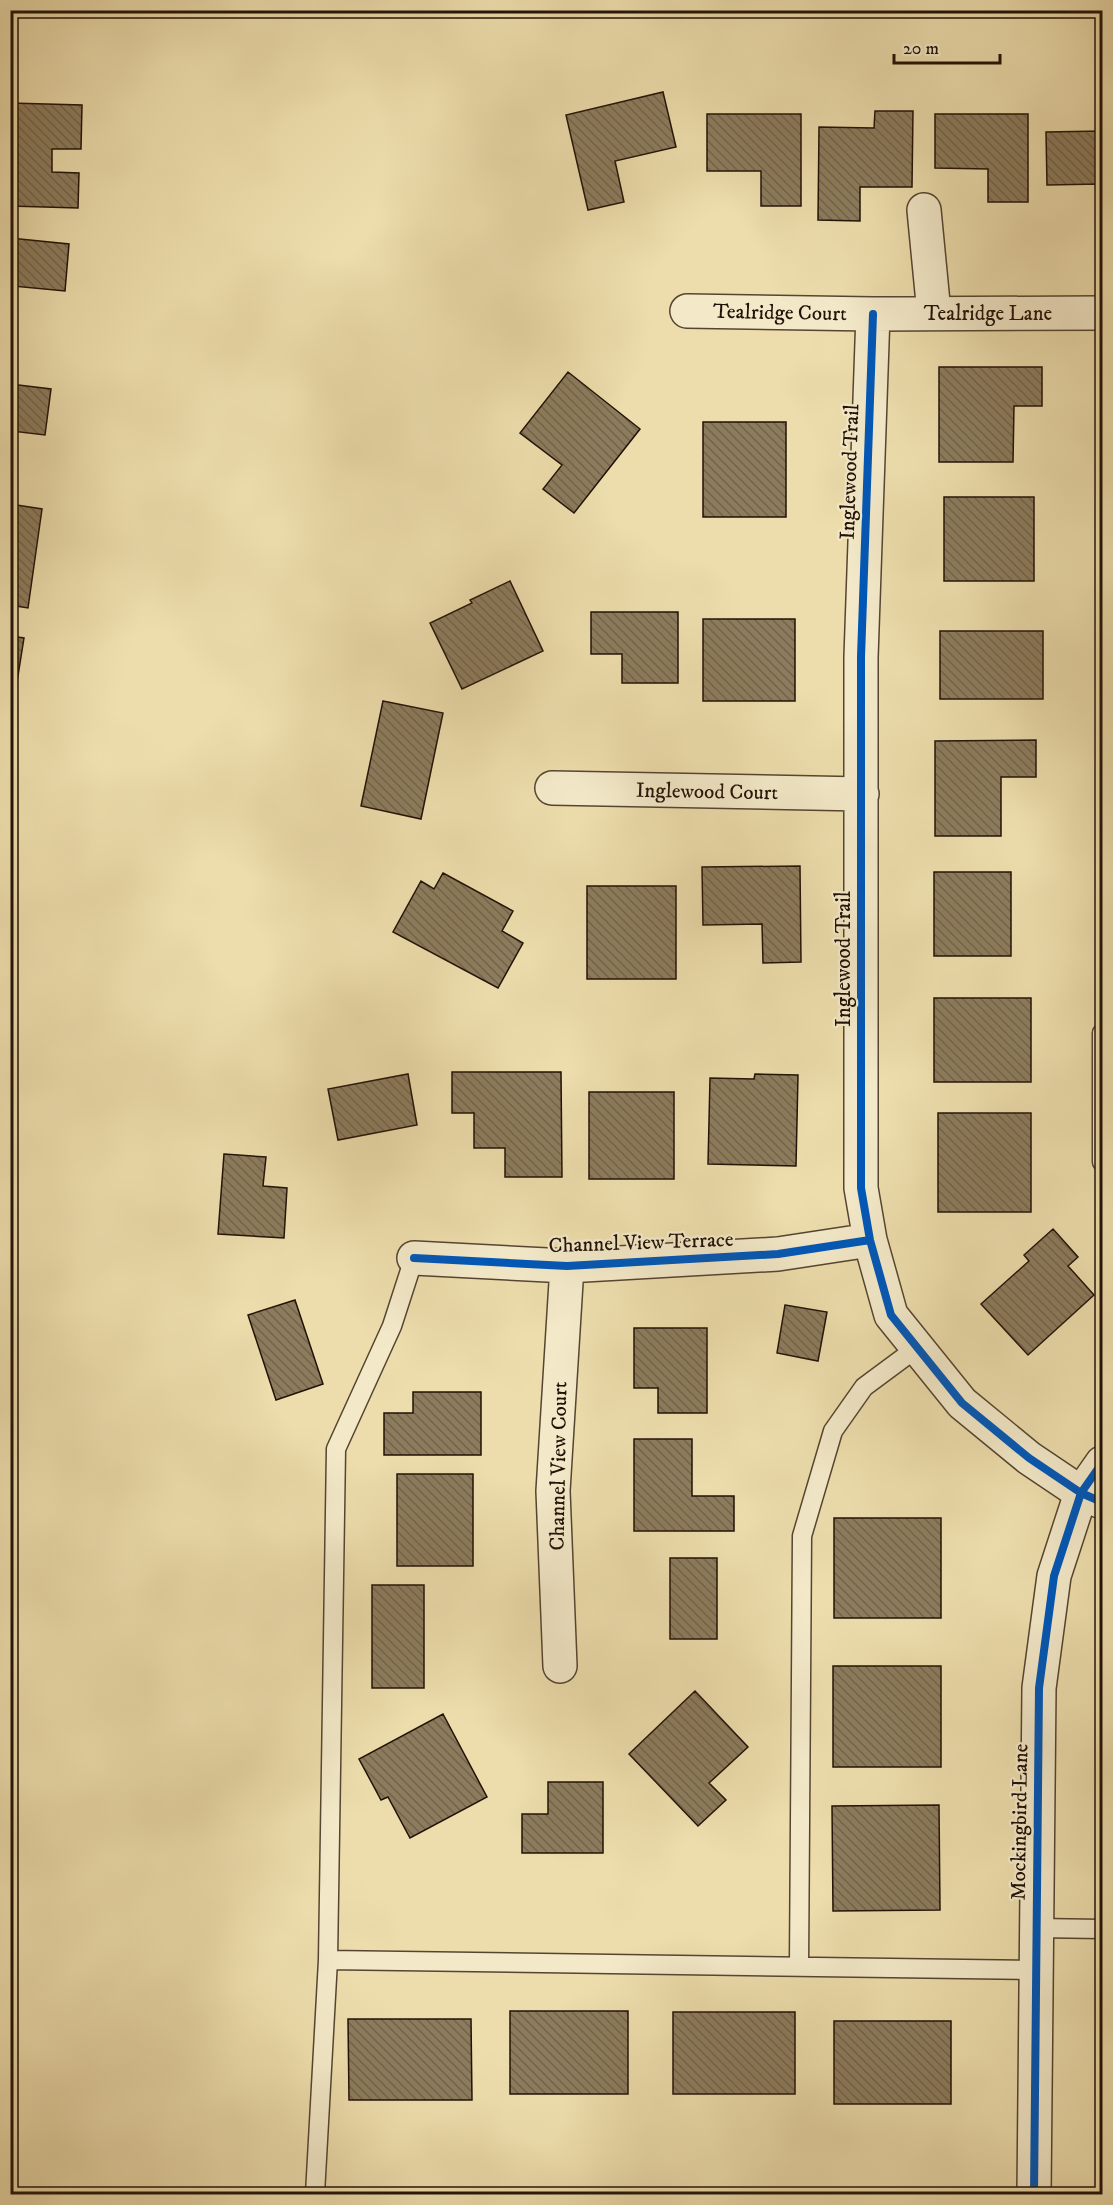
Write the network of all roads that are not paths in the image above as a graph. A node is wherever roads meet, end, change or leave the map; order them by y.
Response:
1 (924, 210) dead end
2 (687, 311) dead end
3 (934, 313) junction
4 (1102, 313) edge
5 (873, 314) junction
6 (552, 788) dead end
7 (862, 794) junction
8 (1102, 1033) edge
9 (1102, 1162) edge
10 (870, 1240) junction
11 (414, 1258) joint
12 (567, 1266) junction
13 (918, 1347) junction
14 (1102, 1463) edge
15 (1092, 1497) edge
16 (560, 1666) dead end
17 (1036, 1928) junction
18 (1102, 1929) edge
19 (328, 1960) junction
20 (799, 1966) junction
21 (1036, 1970) junction
22 (315, 2194) edge
23 (1034, 2194) edge

1 - 3 street
2 - 5 street, Tealridge Court
3 - 4 street, Tealridge Lane
3 - 5 street, Tealridge Lane
5 - 7 street, Inglewood Trail
6 - 7 street, Inglewood Court
7 - 10 street, Inglewood Trail
8 - 9 lane
10 - 12 street, Channel View Terrace
10 - 13 street, Inglewood Trail
11 - 12 street, Channel View Terrace
11 - 19 lane
12 - 16 street, Channel View Court
13 - 15 street, Inglewood Trail
13 - 20 lane
14 - 15 street, Mockingbird Lane
15 - 17 street, Mockingbird Lane
17 - 18 lane
17 - 21 street, Mockingbird Lane
19 - 20 lane
19 - 22 lane
20 - 21 lane
21 - 23 street, Mockingbird Lane

